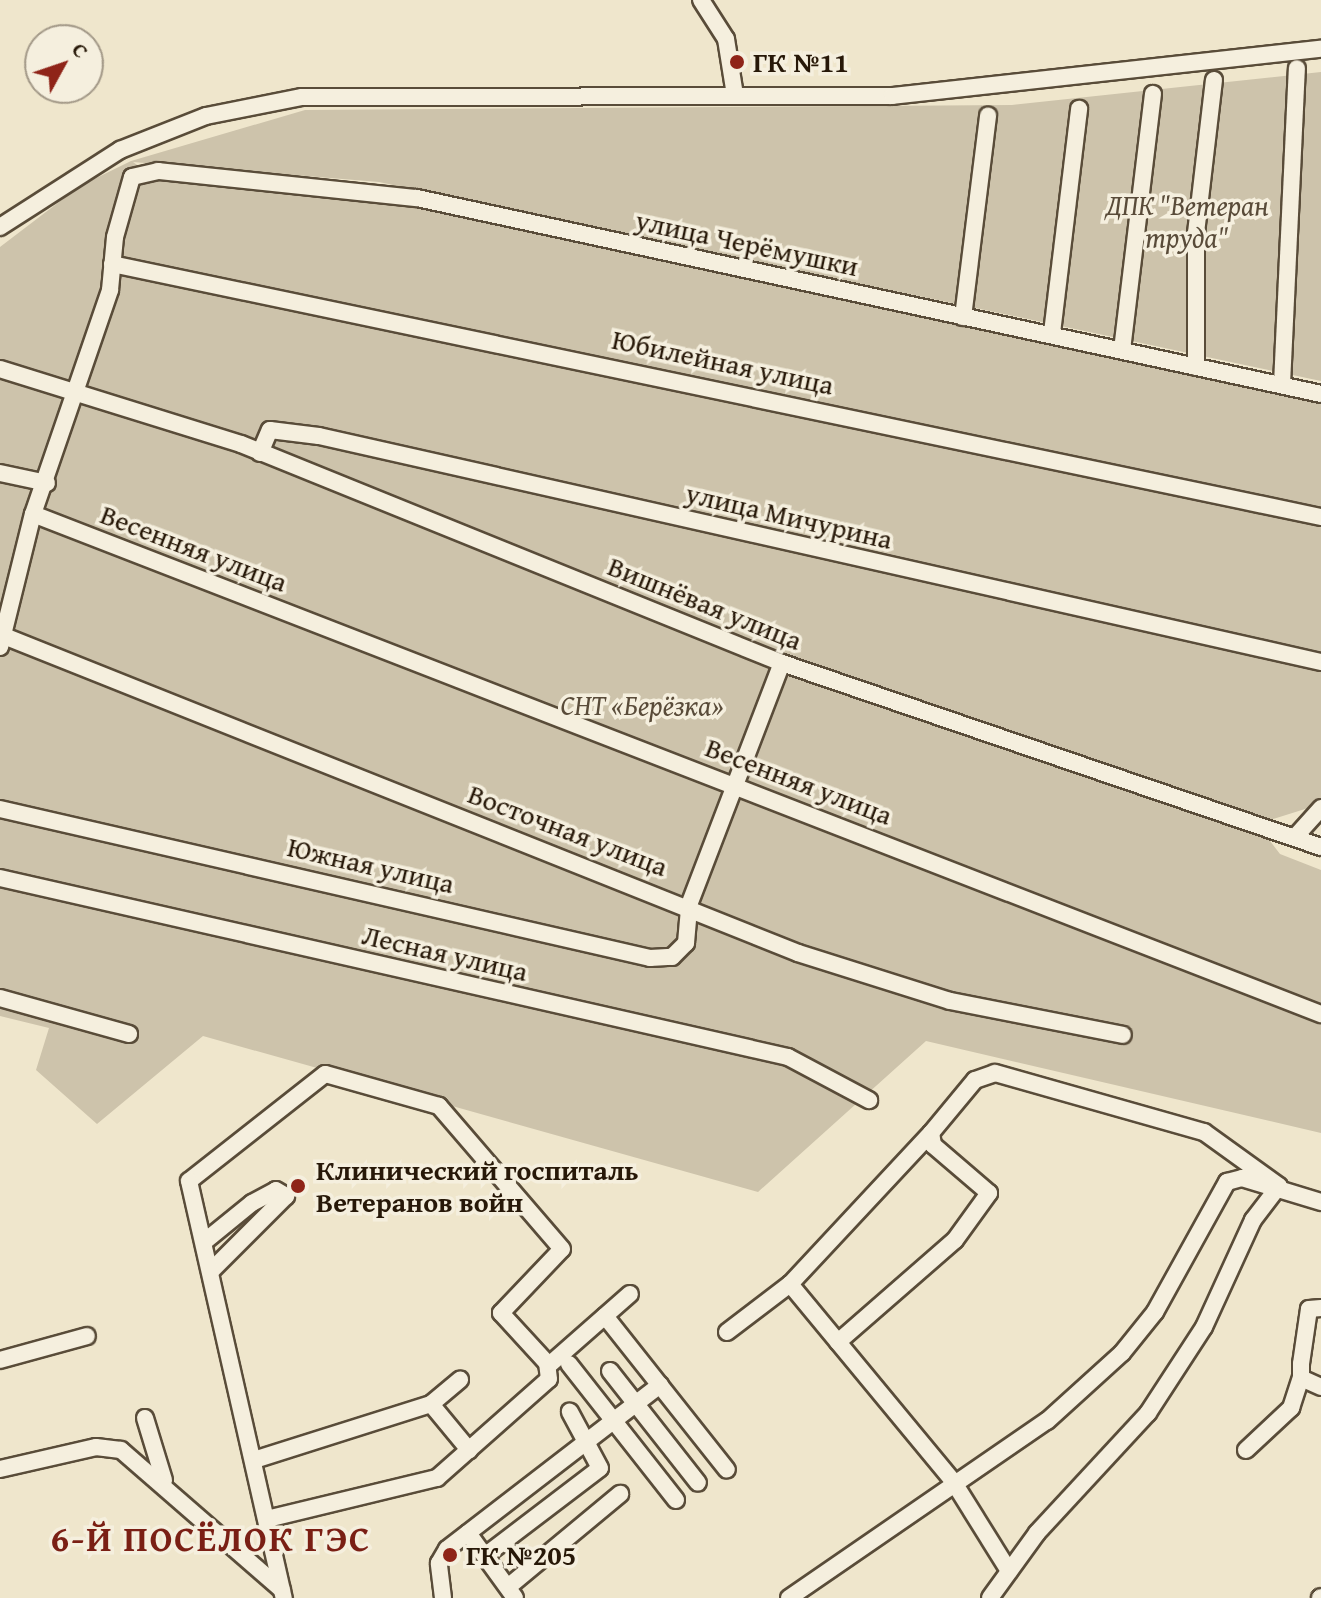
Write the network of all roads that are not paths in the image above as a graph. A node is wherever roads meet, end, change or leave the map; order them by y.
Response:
1 (701, 0) edge
2 (1321, 49) edge
3 (1297, 68) dead end
4 (1214, 80) dead end
5 (1153, 94) dead end
6 (735, 95) junction
7 (1079, 109) dead end
8 (988, 116) dead end
9 (0, 227) edge
10 (112, 264) junction
11 (963, 317) junction
12 (1052, 333) junction
13 (1122, 350) junction
14 (1196, 367) junction
15 (0, 369) edge
16 (1282, 384) junction
17 (75, 392) junction
18 (1321, 394) edge
19 (260, 453) junction
20 (0, 473) edge
21 (47, 483) junction
22 (33, 514) junction
23 (1321, 517) edge
24 (6, 582) edge
25 (2, 642) edge
26 (1321, 662) edge
27 (782, 663) junction
28 (733, 783) junction
29 (1321, 808) edge
30 (0, 809) edge
31 (1295, 837) junction
32 (1321, 847) edge
33 (0, 878) edge
34 (689, 905) junction
35 (0, 998) edge
36 (1321, 1014) edge
37 (129, 1034) dead end
38 (1123, 1035) dead end
39 (869, 1100) dead end
40 (931, 1133) junction
41 (1279, 1186) junction
42 (1321, 1202) edge
43 (204, 1242) junction
44 (212, 1270) junction
45 (790, 1284) junction
46 (630, 1294) dead end
47 (1321, 1308) edge
48 (605, 1316) junction
49 (727, 1332) dead end
50 (87, 1336) dead end
51 (838, 1342) junction
52 (0, 1360) edge
53 (569, 1364) dead end
54 (548, 1366) junction
55 (610, 1371) dead end
56 (1301, 1378) junction
57 (460, 1380) dead end
58 (660, 1385) junction
59 (1321, 1387) edge
60 (431, 1404) junction
61 (637, 1404) junction
62 (570, 1412) dead end
63 (145, 1418) dead end
64 (613, 1421) junction
65 (588, 1438) junction
66 (469, 1450) junction
67 (1246, 1450) dead end
68 (254, 1460) junction
69 (0, 1469) edge
70 (727, 1470) dead end
71 (164, 1481) junction
72 (953, 1481) junction
73 (698, 1483) dead end
74 (620, 1494) dead end
75 (676, 1500) dead end
76 (267, 1519) junction
77 (468, 1533) junction
78 (486, 1555) junction
79 (1009, 1571) junction
80 (512, 1592) edge
81 (283, 1594) edge
82 (443, 1598) edge
83 (789, 1598) edge
84 (990, 1598) edge

1 - 6 street
2 - 6 street
3 - 16 street
4 - 14 street
5 - 13 street
6 - 9 street
7 - 12 street
8 - 11 street
10 - 11 street, улица Черёмушки
10 - 17 street
10 - 23 street, Юбилейная улица
11 - 12 street, улица Черёмушки
12 - 13 street, улица Черёмушки
13 - 14 street, улица Черёмушки
14 - 16 street, улица Черёмушки
15 - 17 street
16 - 18 street, улица Черёмушки
17 - 19 street, Вишнёвая улица
17 - 21 street
19 - 26 street, улица Мичурина
19 - 27 street, Вишнёвая улица
20 - 21 street
21 - 22 street
22 - 24 street
22 - 28 street, Весенняя улица
24 - 25 street
25 - 34 street, Восточная улица
27 - 28 street, Южная улица
27 - 31 street, Вишнёвая улица
28 - 34 street, Южная улица
28 - 36 street, Весенняя улица
29 - 31 street
30 - 34 street, Южная улица
31 - 32 street, Вишнёвая улица
33 - 39 street, Лесная улица
34 - 38 street, Восточная улица
35 - 37 street
40 - 41 street
40 - 45 street
40 - 51 street
41 - 42 street
41 - 72 street
41 - 79 street
43 - 44 street
43 - 44 street
43 - 54 street
44 - 68 street
45 - 49 street
45 - 51 street
46 - 48 street
47 - 56 street
48 - 54 street
48 - 58 street
50 - 52 street
51 - 72 street
53 - 64 street
54 - 66 street
55 - 61 street
56 - 59 street
56 - 67 street
57 - 60 street
58 - 61 street
58 - 70 street
60 - 66 street
60 - 68 street
61 - 64 street
61 - 73 street
62 - 65 street
63 - 71 street
64 - 65 street
64 - 75 street
65 - 77 street
65 - 78 street
66 - 76 street
68 - 76 street
69 - 71 street
71 - 81 street
72 - 79 street
72 - 83 street
74 - 80 street
76 - 81 street
77 - 78 street
77 - 82 street
78 - 80 street
79 - 84 street

